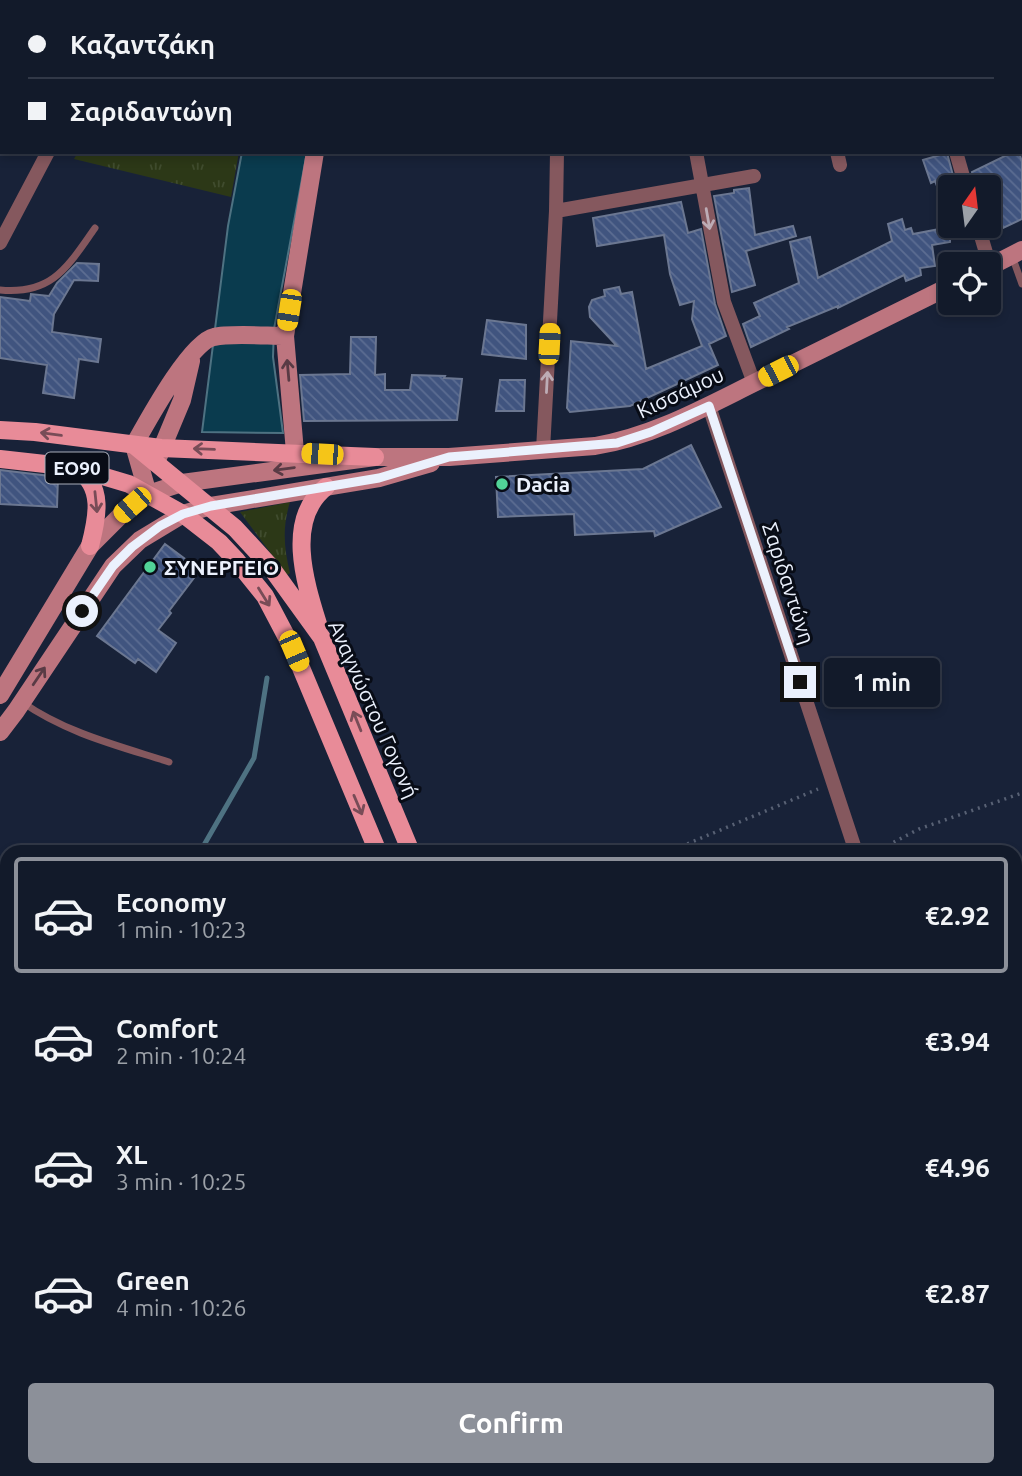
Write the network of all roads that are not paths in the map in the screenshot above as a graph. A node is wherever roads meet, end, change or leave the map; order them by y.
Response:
1 (47, 154) edge
2 (315, 154) edge
3 (556, 154) edge
4 (696, 154) edge
5 (957, 154) edge
6 (963, 175) edge
7 (754, 176) dead end
8 (702, 185) junction
9 (556, 211) junction
10 (5, 223) edge
11 (95, 228) dead end
12 (0, 243) edge
13 (1017, 253) edge
14 (1001, 261) edge
15 (1022, 284) edge
16 (0, 289) edge
17 (938, 292) edge
18 (280, 336) junction
19 (191, 358) junction
20 (754, 383) junction
21 (709, 406) junction
22 (0, 430) edge
23 (134, 445) junction
24 (543, 450) junction
25 (295, 453) junction
26 (159, 455) junction
27 (375, 457) junction
28 (449, 457) junction
29 (0, 460) edge
30 (72, 467) junction
31 (182, 483) junction
32 (326, 487) junction
33 (148, 494) junction
34 (211, 506) junction
35 (183, 514) junction
36 (90, 546) junction
37 (323, 638) junction
38 (0, 695) edge
39 (22, 702) junction
40 (0, 732) edge
41 (169, 762) dead end
42 (375, 845) edge
43 (408, 845) edge
44 (854, 845) edge

1 - 10 street
2 - 18 main road
3 - 9 street
4 - 8 street
5 - 6 street
7 - 8 street
8 - 9 street
8 -> 20 street
24 -> 9 street
10 - 12 street
11 - 16 lane
13 - 14 main road
13 - 15 lane
17 - 20 main road, Κισσάμου / ΕΟ90
18 - 19 main road
25 -> 18 main road
19 - 23 main road
19 - 26 main road
20 - 21 main road, Κισσάμου / ΕΟ90
21 - 24 main road, Κισσάμου / ΕΟ90
21 - 44 street, Σαριδαντώνη
23 -> 22 main road, ΕΟ90
23 - 26 main road, ΕΟ90
23 - 33 main road
24 - 28 main road, Κισσάμου / ΕΟ90
25 -> 26 main road, ΕΟ90
25 - 27 main road, ΕΟ90
26 - 31 main road, Αναγνώστου Γογονή
26 - 33 main road
27 - 28 main road, Κισσάμου / ΕΟ90
27 -> 31 main road, Κισσάμου / ΕΟ90
28 - 32 main road, Κισσάμου / ΕΟ90
29 - 30 main road, ΕΟ90
30 - 33 main road, ΕΟ90
30 -> 36 main road
31 - 33 main road, Κισσάμου / ΕΟ90
31 - 34 main road, Αναγνώστου Γογονή
32 - 34 main road, Κισσάμου / ΕΟ90
32 - 37 main road
33 - 35 main road, ΕΟ90
33 - 36 main road
34 - 35 main road, Κισσάμου / ΕΟ90
34 - 37 main road, Αναγνώστου Γογονή
39 -> 35 main road, Κισσάμου
35 -> 42 main road
36 - 38 main road
43 -> 37 main road, Αναγνώστου Γογονή
39 - 40 main road, Κισσάμου
39 - 41 lane

